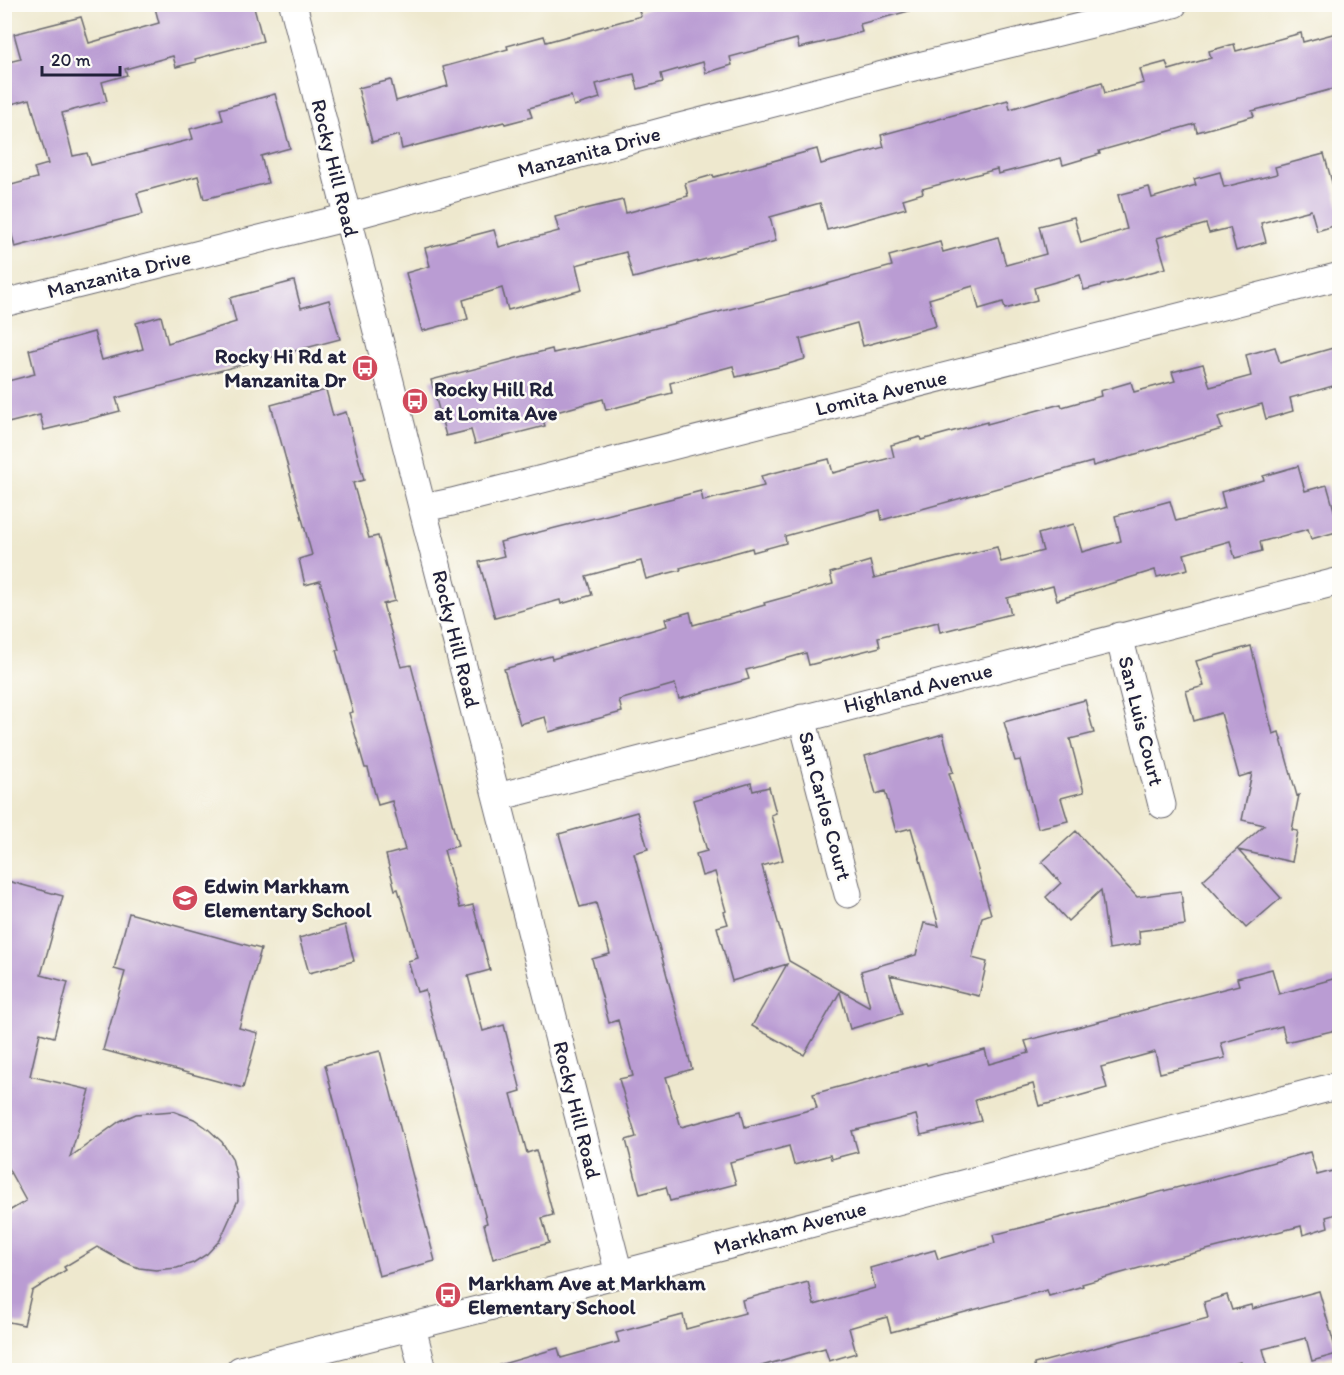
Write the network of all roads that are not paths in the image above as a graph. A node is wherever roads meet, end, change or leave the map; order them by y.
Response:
1 (293, 4) edge
2 (1174, 4) edge
3 (348, 217) junction
4 (1340, 276) edge
5 (4, 303) edge
6 (423, 508) junction
7 (1340, 581) edge
8 (1119, 636) junction
9 (802, 717) junction
10 (497, 797) junction
11 (1162, 805) dead end
12 (848, 894) dead end
13 (1340, 1084) edge
14 (619, 1274) junction
15 (412, 1327) junction
16 (240, 1371) edge
17 (423, 1371) edge

1 - 3 street, Rocky Hill Road
2 - 3 street, Manzanita Drive
3 - 5 street, Manzanita Drive
3 - 6 street, Rocky Hill Road
4 - 6 street, Lomita Avenue
6 - 10 street, Rocky Hill Road
7 - 8 street, Highland Avenue
8 - 9 street, Highland Avenue
8 - 11 street, San Luis Court
9 - 10 street, Highland Avenue
9 - 12 street, San Carlos Court
10 - 14 street, Rocky Hill Road
13 - 14 street, Markham Avenue
14 - 15 street, Markham Avenue
15 - 16 street, Markham Avenue
15 - 17 street

